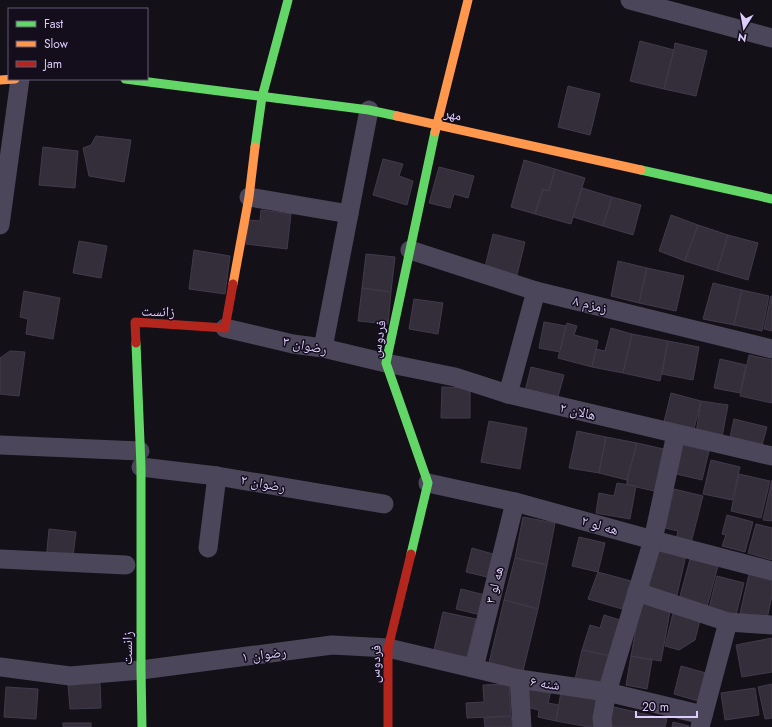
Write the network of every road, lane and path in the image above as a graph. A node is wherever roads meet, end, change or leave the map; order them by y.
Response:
1 (288, 0) edge
2 (468, 0) edge
3 (630, 0) edge
4 (772, 38) edge
5 (20, 80) edge
6 (133, 80) edge
7 (262, 97) junction
8 (369, 110) junction
9 (437, 125) junction
10 (250, 197) junction
11 (772, 199) edge
12 (349, 214) junction
13 (0, 225) edge
14 (410, 250) junction
15 (536, 291) junction
16 (225, 328) junction
17 (323, 348) junction
18 (772, 349) edge
19 (386, 363) junction
20 (508, 394) junction
21 (676, 434) junction
22 (0, 445) edge
23 (771, 453) edge
24 (140, 459) junction
25 (217, 476) junction
26 (428, 483) junction
27 (515, 502) junction
28 (384, 504) dead end
29 (653, 540) junction
30 (208, 548) dead end
31 (0, 559) edge
32 (126, 565) dead end
33 (772, 571) edge
34 (637, 592) junction
35 (728, 622) junction
36 (772, 625) edge
37 (388, 648) junction
38 (0, 667) edge
39 (474, 668) junction
40 (141, 670) junction
41 (519, 679) junction
42 (607, 692) junction
43 (701, 721) edge
44 (142, 727) edge
45 (388, 727) edge
46 (522, 727) edge
47 (603, 727) edge

1 - 7 street
2 - 9 street, فردوس
3 - 4 street
5 - 13 street
6 - 7 street, مهر
7 - 8 street, مهر
7 - 10 street
8 - 9 street, مهر
8 - 12 street
9 - 11 street, مهر
9 - 14 street, فردوس
10 - 12 street
10 - 16 street
12 - 17 street
14 - 15 street, زمزم ۸
14 - 19 street, فردوس
15 - 18 street, زمزم ۸
15 - 20 street
16 - 17 street, رضوان ۳
16 - 24 street, زانست
17 - 19 street, رضوان ۳
19 - 20 street, هالان ۲
19 - 26 street, فردوس
20 - 21 street, هالان ۲
21 - 23 street, هالان ۲
21 - 29 street
22 - 24 street
24 - 25 street, رضوان ۲
24 - 40 street, زانست
25 - 28 street, رضوان ۲
25 - 30 street
26 - 27 street, هه لو ۲
26 - 37 street, فردوس
27 - 29 street, هه لو ۲
27 - 39 street, هه لو ۳
29 - 33 street, هه لو ۲
29 - 34 street
31 - 32 street
34 - 35 street
34 - 42 street
35 - 36 street
35 - 43 street
37 - 39 street, شنه ۶
37 - 40 street, رضوان ۱
37 - 45 street, فردوس
38 - 40 street, رضوان ۱
39 - 41 street, شنه ۶
40 - 44 street, زانست
41 - 42 street, شنه ۶
41 - 46 street
42 - 43 street, شنه ۶
42 - 47 street

